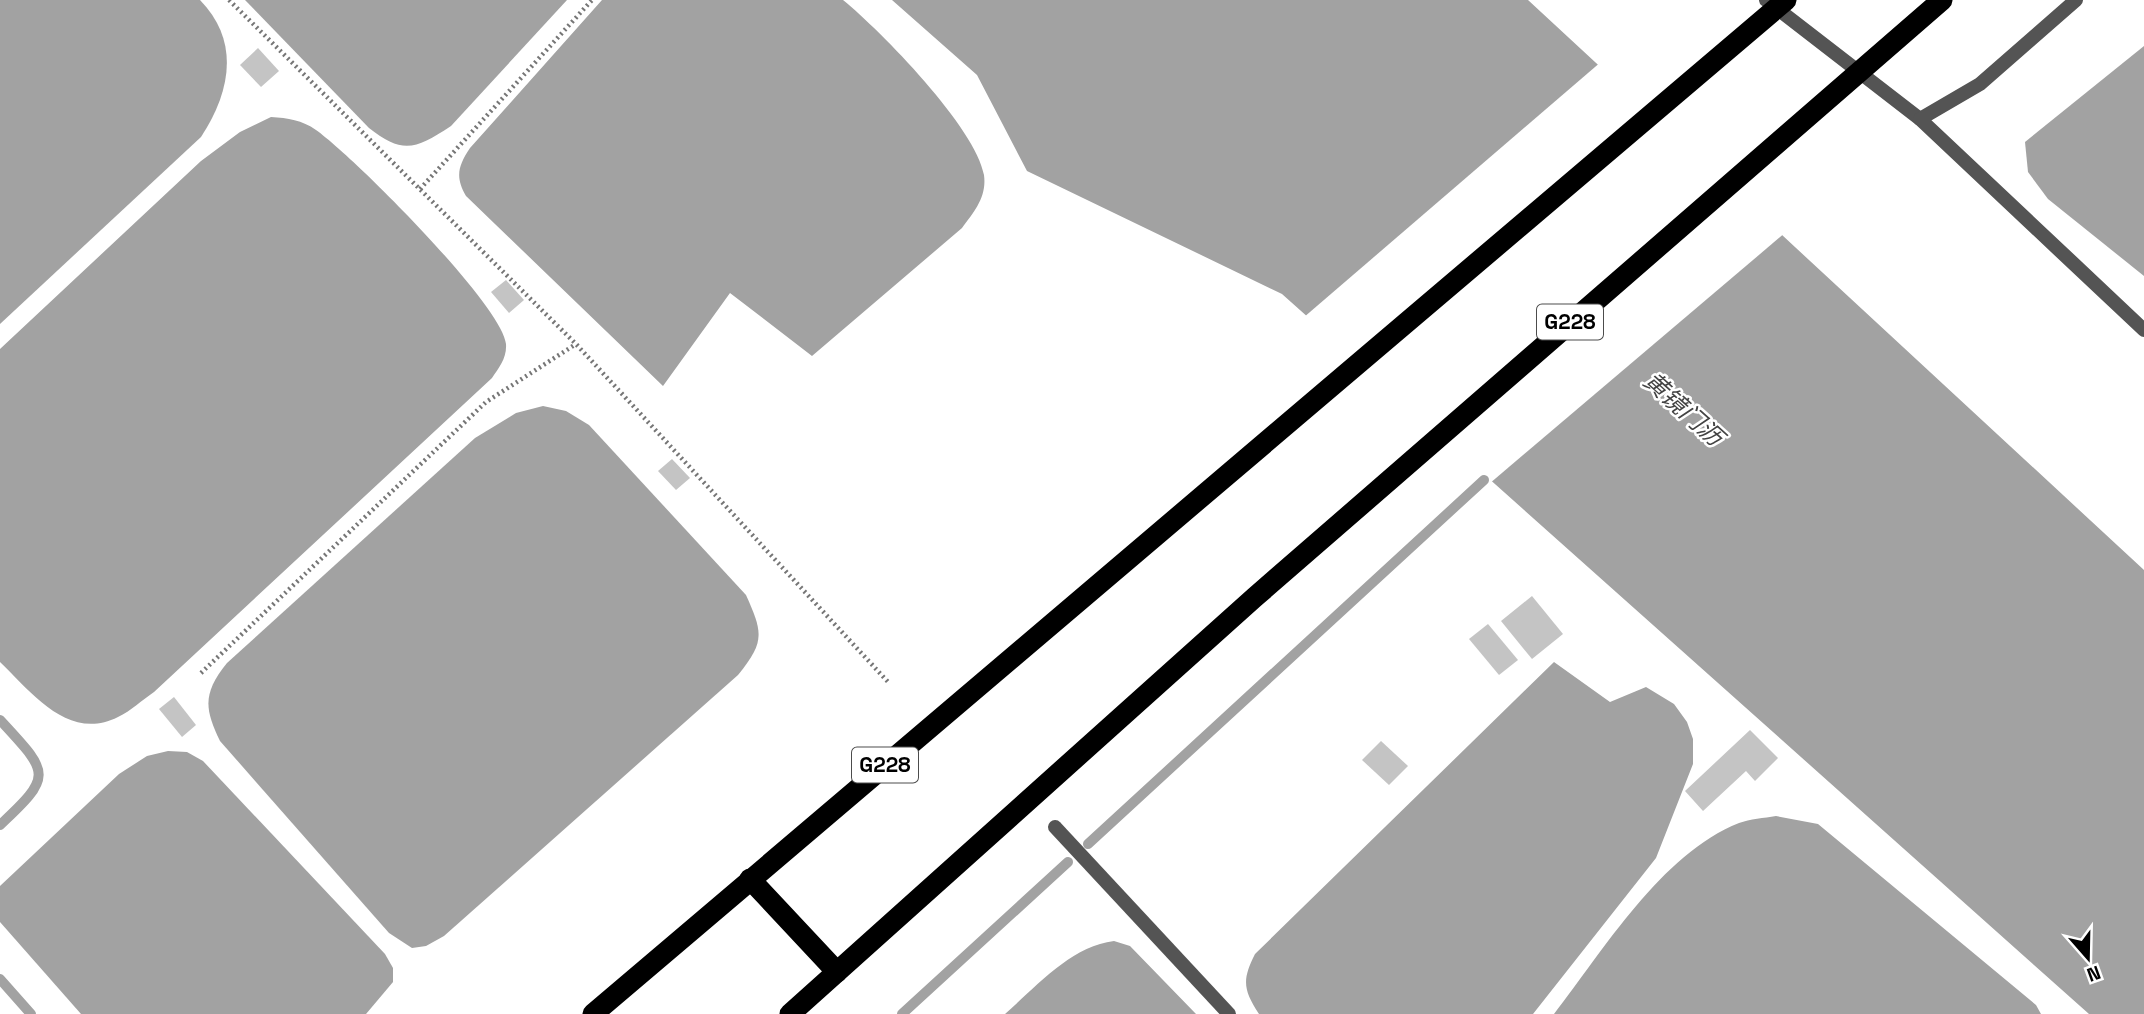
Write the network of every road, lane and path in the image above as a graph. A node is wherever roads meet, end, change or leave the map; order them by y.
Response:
1 (229, 0) edge
2 (592, 0) edge
3 (1766, 0) edge
4 (1786, 0) edge
5 (1942, 0) edge
6 (2076, 0) edge
7 (1920, 119) junction
8 (420, 189) junction
9 (2144, 330) edge
10 (576, 344) junction
11 (201, 673) dead end
12 (889, 683) dead end
13 (1055, 827) dead end
14 (750, 879) junction
15 (837, 972) junction
16 (593, 1014) edge
17 (790, 1014) edge
18 (1229, 1014) edge

1 - 8 path
2 - 8 path
3 - 7 street
4 - 14 highway, G228
5 - 15 highway, G228
6 - 7 street
7 - 9 street
8 - 10 path
10 - 11 path
10 - 12 path
13 - 18 street
14 - 15 highway
14 - 16 highway, G228
15 - 17 highway, G228

